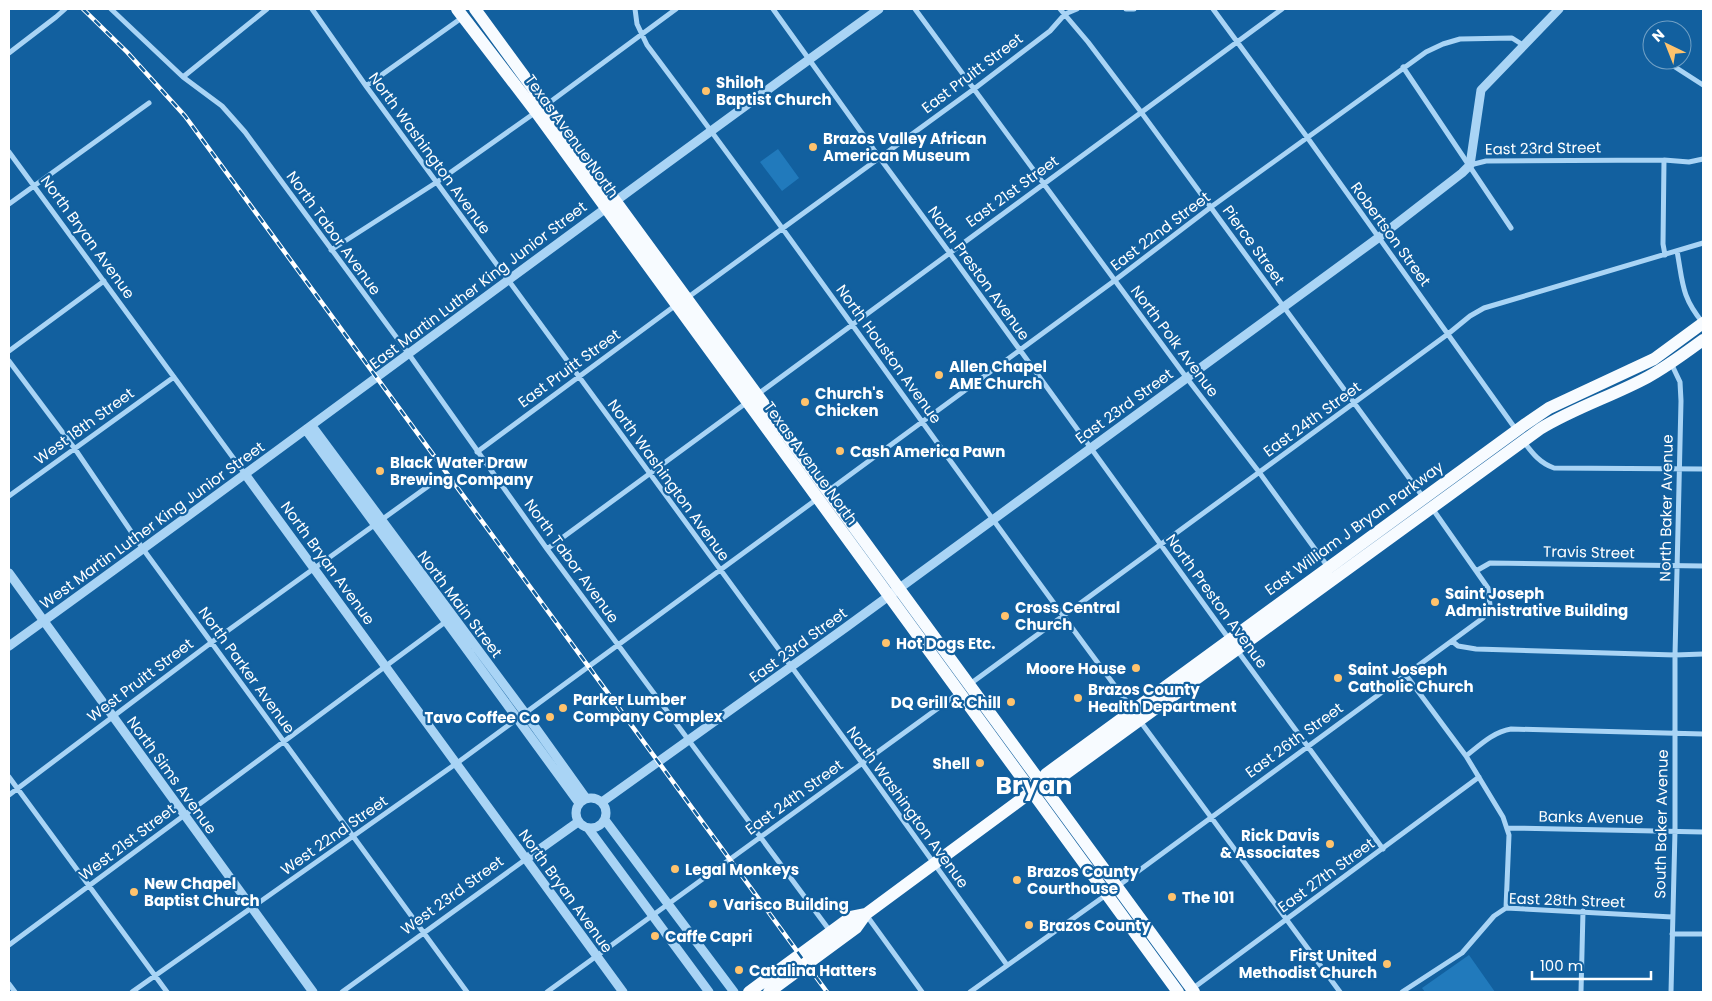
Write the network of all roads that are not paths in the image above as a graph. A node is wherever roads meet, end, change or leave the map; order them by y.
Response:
1 (65, 9) edge
2 (111, 9) edge
3 (267, 9) edge
4 (312, 9) edge
5 (475, 9) edge
6 (635, 9) edge
7 (676, 9) edge
8 (773, 9) edge
9 (879, 9) edge
10 (915, 9) edge
11 (1060, 9) edge
12 (1077, 9) edge
13 (1126, 9) edge
14 (1134, 9) edge
15 (1213, 9) edge
16 (1282, 9) edge
17 (1559, 9) edge
18 (460, 13) edge
19 (1065, 14) junction
20 (641, 35) junction
21 (1238, 42) junction
22 (1523, 45) junction
23 (9, 53) edge
24 (809, 60) junction
25 (1403, 67) junction
26 (1680, 70) edge
27 (183, 76) junction
28 (1703, 85) edge
29 (366, 86) junction
30 (974, 89) junction
31 (149, 103) dead end
32 (541, 109) junction
33 (1142, 112) junction
34 (712, 132) junction
35 (1307, 137) junction
36 (9, 152) edge
37 (879, 157) junction
38 (1703, 159) edge
39 (1664, 160) junction
40 (1470, 165) junction
41 (436, 182) junction
42 (1044, 183) junction
43 (34, 186) junction
44 (9, 204) edge
45 (610, 204) junction
46 (1211, 207) junction
47 (783, 227) junction
48 (1511, 228) dead end
49 (1378, 238) junction
50 (1703, 243) edge
51 (331, 250) junction
52 (1677, 251) junction
53 (949, 252) junction
54 (1664, 255) junction
55 (507, 280) junction
56 (104, 281) junction
57 (1114, 281) junction
58 (681, 302) junction
59 (1283, 307) junction
60 (1703, 323) edge
61 (851, 325) junction
62 (1448, 334) junction
63 (1703, 340) edge
64 (1019, 349) junction
65 (9, 351) edge
66 (408, 354) junction
67 (9, 361) edge
68 (1671, 363) junction
69 (578, 376) junction
70 (174, 377) junction
71 (1186, 378) junction
72 (752, 398) junction
73 (1354, 403) junction
74 (922, 422) junction
75 (309, 428) junction
76 (1520, 435) junction
77 (1090, 448) junction
78 (74, 449) junction
79 (477, 452) junction
80 (1680, 469) junction
81 (1703, 469) edge
82 (1259, 472) junction
83 (649, 473) junction
84 (245, 474) junction
85 (434, 482) dead end
86 (828, 491) junction
87 (9, 496) edge
88 (1423, 497) junction
89 (817, 499) junction
90 (1432, 508) junction
91 (992, 519) junction
92 (378, 523) junction
93 (1161, 544) junction
94 (143, 549) junction
95 (547, 549) junction
96 (1678, 566) junction
97 (1703, 566) edge
98 (1328, 567) junction
99 (314, 568) junction
100 (720, 570) junction
101 (1476, 571) junction
102 (9, 573) edge
103 (894, 593) junction
104 (1062, 616) junction
105 (449, 619) junction
106 (44, 621) junction
107 (1452, 641) junction
108 (212, 642) junction
109 (1233, 644) junction
110 (9, 646) edge
111 (619, 646) junction
112 (1703, 654) edge
113 (1675, 655) junction
114 (386, 666) junction
115 (790, 667) junction
116 (1406, 675) junction
117 (964, 689) junction
118 (112, 716) junction
119 (521, 716) junction
120 (1136, 716) junction
121 (1675, 734) junction
122 (1703, 734) edge
123 (689, 740) junction
124 (284, 742) junction
125 (1308, 745) junction
126 (1466, 756) junction
127 (457, 763) junction
128 (862, 763) junction
129 (9, 777) edge
130 (1479, 777) junction
131 (17, 788) junction
132 (1037, 788) junction
133 (9, 795) edge
134 (582, 801) junction
135 (602, 802) junction
136 (184, 815) junction
137 (1210, 817) junction
138 (605, 820) junction
139 (578, 822) junction
140 (588, 828) junction
141 (1508, 828) junction
142 (1675, 831) junction
143 (1703, 832) edge
144 (354, 837) junction
145 (760, 837) junction
146 (1383, 849) junction
147 (526, 859) junction
148 (934, 863) junction
149 (89, 886) junction
150 (1117, 886) junction
151 (1106, 894) junction
152 (667, 904) junction
153 (252, 907) junction
154 (1506, 908) junction
155 (1583, 911) junction
156 (866, 914) junction
157 (652, 915) junction
158 (1672, 916) junction
159 (1287, 919) junction
160 (830, 931) junction
161 (424, 933) junction
162 (1672, 934) junction
163 (1703, 934) edge
164 (9, 945) edge
165 (597, 956) junction
166 (1007, 965) junction
167 (155, 975) junction
168 (9, 984) edge
169 (1191, 991) edge
170 (15, 992) edge
171 (132, 992) edge
172 (167, 992) edge
173 (313, 992) edge
174 (342, 992) edge
175 (467, 992) edge
176 (547, 992) edge
177 (623, 992) edge
178 (709, 992) edge
179 (734, 992) edge
180 (749, 992) edge
181 (769, 992) edge
182 (922, 992) edge
183 (970, 992) edge
184 (1178, 992) edge
185 (1340, 992) edge
186 (1402, 992) edge
187 (1580, 992) edge
188 (1671, 992) edge

1 - 23 street
2 - 27 street, North Tabor Avenue
3 - 27 street
4 - 29 street, North Washington Avenue
5 - 32 main road, Texas Avenue North
6 - 20 street, North Houston Avenue
7 - 20 street
8 - 24 street, North Preston Avenue
9 - 24 street, East Martin Luther King Junior Street
10 - 30 street, North Polk Avenue
11 - 19 street, Pierce Street
12 - 19 street, East Pruitt Street
13 - 14 street
15 - 21 street, Robertson Street
16 - 21 street, East 21st Street
17 - 22 street
18 - 29 street
18 - 32 main road, Texas Avenue North
19 - 30 street, East Pruitt Street
19 - 33 street, Pierce Street
20 - 32 street
20 - 34 street, North Houston Avenue
21 - 33 street, East 21st Street
21 - 35 street, Robertson Street
22 - 25 street, East 22nd Street
22 - 40 street
24 - 34 street, East Martin Luther King Junior Street
24 - 37 street, North Preston Avenue
25 - 35 street, East 22nd Street
25 - 40 street
26 - 28 street
27 - 51 street, North Tabor Avenue
29 - 41 street, North Washington Avenue
30 - 37 street, East Pruitt Street
30 - 42 street, North Polk Avenue
31 - 43 street
32 - 41 street
32 - 45 main road, Texas Avenue North
33 - 42 street, East 21st Street
33 - 46 street, Pierce Street
34 - 45 street, East Martin Luther King Junior Street
34 - 47 street, North Houston Avenue
35 - 46 street, East 22nd Street
35 - 49 street, Robertson Street
36 - 43 street, North Bryan Avenue
37 - 47 street, East Pruitt Street
37 - 53 street, North Preston Avenue
38 - 39 street, East 23rd Street
39 - 40 street, East 23rd Street
39 - 54 street
40 - 48 street
40 - 49 street, East 23rd Street
41 - 51 street
41 - 55 street, North Washington Avenue
42 - 53 street, East 21st Street
42 - 57 street, North Polk Avenue
43 - 44 street
43 - 56 street, North Bryan Avenue
45 - 55 street, East Martin Luther King Junior Street
45 - 58 main road, Texas Avenue North
46 - 57 street, East 22nd Street
46 - 59 street, Pierce Street
47 - 58 street, East Pruitt Street
47 - 61 street, North Houston Avenue
49 - 59 street, East 23rd Street
49 - 62 street, Robertson Street
50 - 52 street, East 24th Street
51 - 66 street, North Tabor Avenue
52 - 54 street, East 24th Street
52 - 60 street
53 - 61 street, East 21st Street
53 - 64 street, North Preston Avenue
54 - 62 street, East 24th Street
55 - 66 street, East Martin Luther King Junior Street
55 - 69 street, North Washington Avenue
56 - 65 street
56 - 70 street, North Bryan Avenue
57 - 64 street, East 22nd Street
57 - 71 street, North Polk Avenue
58 - 69 street, East Pruitt Street
58 - 72 main road, Texas Avenue North
59 - 71 street, East 23rd Street
59 - 73 street, Pierce Street
60 - 76 main road, East William J Bryan Parkway
61 - 72 street, East 21st Street
61 - 74 street, North Houston Avenue
62 - 73 street, East 24th Street
62 - 76 street, Robertson Street
63 - 68 main road, East William J Bryan Parkway
64 - 74 street, East 22nd Street
64 - 77 street, North Preston Avenue
66 - 75 street, East Martin Luther King Junior Street
66 - 79 street, North Tabor Avenue
67 - 78 street, North Parker Avenue
68 - 76 main road, East William J Bryan Parkway
68 - 80 street, North Baker Avenue
69 - 79 street, East Pruitt Street
69 - 83 street, North Washington Avenue
70 - 78 street, West 18th Street
70 - 84 street, North Bryan Avenue
71 - 77 street, East 23rd Street
71 - 82 street, North Polk Avenue
72 - 83 street, East 21st Street
72 - 86 main road, Texas Avenue North
72 - 89 main road, Texas Avenue North
73 - 82 street, East 24th Street
73 - 88 street, Pierce Street
74 - 86 street, East 22nd Street
74 - 91 street, North Houston Avenue
75 - 84 street, West Martin Luther King Junior Street
75 - 92 street, North Main Street
76 - 80 street, Robertson Street
76 - 88 main road, East William J Bryan Parkway
76 - 90 main road, East William J Bryan Parkway
77 - 91 street, East 23rd Street
77 - 93 street, North Preston Avenue
78 - 87 street, West 18th Street
78 - 94 street, North Parker Avenue
79 - 95 street, North Tabor Avenue
80 - 81 street, Robertson Street
80 - 96 street, North Baker Avenue
82 - 93 street, East 24th Street
82 - 98 street, North Polk Avenue
83 - 95 street, East 21st Street
83 - 100 street, North Washington Avenue
84 - 94 street, West Martin Luther King Junior Street
84 - 99 street, North Bryan Avenue
85 - 92 street, West Pruitt Street
86 - 103 main road, Texas Avenue North
88 - 98 main road, East William J Bryan Parkway
89 - 100 street
89 - 103 main road, Texas Avenue North
90 - 101 street
90 - 109 main road, East William J Bryan Parkway
91 - 103 street, East 23rd Street
91 - 104 street, North Houston Avenue
92 - 99 street, West Pruitt Street
92 - 105 street, North Main Street
93 - 104 street, East 24th Street
93 - 109 street, North Preston Avenue
94 - 106 street, West Martin Luther King Junior Street
94 - 108 street, North Parker Avenue
95 - 111 street, North Tabor Avenue
96 - 97 street, Travis Street
96 - 101 street, Travis Street
96 - 113 street, North Baker Avenue
98 - 109 main road, East William J Bryan Parkway
99 - 108 street, West Pruitt Street
99 - 114 street, North Bryan Avenue
100 - 111 street
100 - 115 street, North Washington Avenue
101 - 107 street
102 - 106 street, North Sims Avenue
103 - 115 street, East 23rd Street
103 - 117 main road, Texas Avenue North
104 - 117 street, East 24th Street
104 - 120 street, North Houston Avenue
105 - 114 street, West 21st Street
105 - 119 street, North Main Street
106 - 110 street, West Martin Luther King Junior Street
106 - 118 street, North Sims Avenue
107 - 113 street
107 - 116 street, East 26th Street
108 - 118 street, West Pruitt Street
108 - 124 street, North Parker Avenue
109 - 120 main road, East William J Bryan Parkway
109 - 125 street, North Preston Avenue
111 - 119 street
111 - 123 street, North Tabor Avenue
112 - 113 street
113 - 121 street, South Baker Avenue
114 - 124 street, West 21st Street
114 - 127 street, North Bryan Avenue
115 - 123 street, East 23rd Street
115 - 128 street, North Washington Avenue
116 - 125 street, East 26th Street
116 - 126 street
117 - 128 street, East 24th Street
117 - 132 main road, Texas Avenue North
118 - 131 street, West Pruitt Street
118 - 136 street, North Sims Avenue
119 - 127 street, West 22nd Street
119 - 134 street, North Main Street
120 - 132 main road, East William J Bryan Parkway
120 - 137 street, North Houston Avenue
121 - 122 street
121 - 126 street
121 - 142 street, South Baker Avenue
123 - 135 street, East 23rd Street
123 - 145 street, North Tabor Avenue
124 - 136 street, West 21st Street
124 - 144 street, North Parker Avenue
125 - 137 street, East 26th Street
125 - 146 street, North Preston Avenue
126 - 130 street
127 - 144 street, West 22nd Street
127 - 147 street, North Bryan Avenue
128 - 145 street, East 24th Street
128 - 148 street, North Washington Avenue
129 - 131 street
130 - 141 street
130 - 146 street, East 27th Street
131 - 133 street, West Pruitt Street
131 - 149 street
132 - 148 main road, East William J Bryan Parkway
132 - 150 main road, Texas Avenue North
132 - 151 main road, Texas Avenue North
134 - 135 street
134 - 139 street
135 - 138 street
136 - 149 street, West 21st Street
136 - 153 street, North Sims Avenue
137 - 150 street, East 26th Street
137 - 159 street, North Houston Avenue
138 - 140 street
138 - 152 street
139 - 140 street
139 - 147 street, West 23rd Street
140 - 157 street
141 - 142 street, Banks Avenue
141 - 154 street
142 - 143 street, Banks Avenue
142 - 158 street, South Baker Avenue
144 - 153 street, West 22nd Street
144 - 161 street, North Parker Avenue
145 - 152 street, East 24th Street
145 - 160 street, North Tabor Avenue
146 - 159 street, East 27th Street
147 - 161 street, West 23rd Street
147 - 165 street, North Bryan Avenue
148 - 156 main road, East William J Bryan Parkway
148 - 166 street, North Washington Avenue
149 - 164 street, West 21st Street
149 - 167 street
150 - 169 main road, Texas Avenue North
151 - 166 street
151 - 184 main road, Texas Avenue North
152 - 157 street, East 24th Street
152 - 179 street
153 - 167 street, West 22nd Street
153 - 173 street, North Sims Avenue
154 - 155 street, East 28th Street
154 - 186 street, East 28th Street
155 - 158 street, East 28th Street
155 - 187 street
156 - 160 main road, East William J Bryan Parkway
156 - 181 main road, East William J Bryan Parkway
156 - 182 street
157 - 165 street, East 24th Street
157 - 178 street
158 - 162 street, South Baker Avenue
159 - 169 street, East 27th Street
159 - 185 street, North Houston Avenue
160 - 180 main road, East William J Bryan Parkway
161 - 174 street, West 23rd Street
161 - 175 street, North Parker Avenue
162 - 163 street
162 - 188 street, South Baker Avenue
165 - 176 street, East 24th Street
165 - 177 street, North Bryan Avenue
166 - 183 street
167 - 171 street, West 22nd Street
167 - 172 street
168 - 170 street

